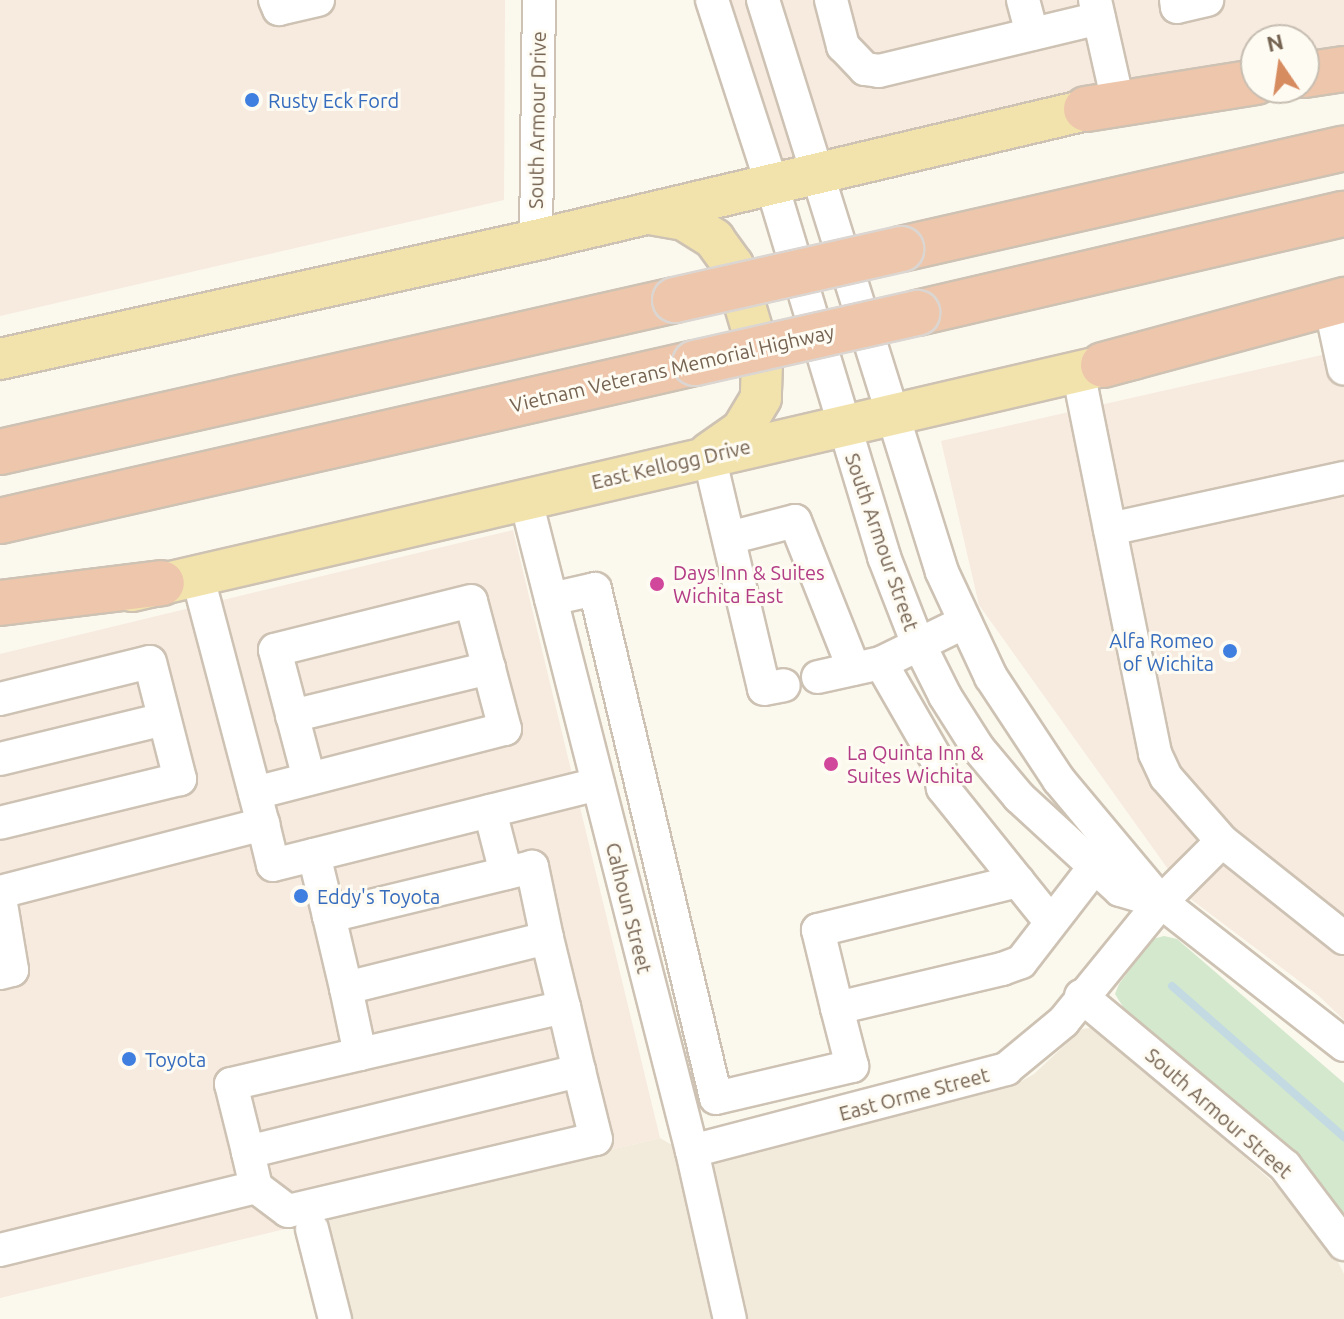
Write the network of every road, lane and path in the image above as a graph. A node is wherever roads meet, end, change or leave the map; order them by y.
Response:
1 (275, 0) edge
2 (318, 0) edge
3 (539, 0) edge
4 (712, 0) edge
5 (763, 0) edge
6 (831, 0) edge
7 (1023, 0) edge
8 (1176, 0) edge
9 (1207, 0) edge
10 (1097, 9) edge
11 (1032, 34) junction
12 (1344, 50) edge
13 (1320, 55) edge
14 (1344, 69) edge
15 (1320, 73) edge
16 (1240, 74) edge
17 (1240, 84) edge
18 (1102, 106) junction
19 (1344, 148) edge
20 (817, 171) junction
21 (771, 182) junction
22 (645, 213) junction
23 (1344, 214) edge
24 (536, 240) junction
25 (1338, 309) edge
26 (0, 359) edge
27 (1090, 368) junction
28 (1344, 369) edge
29 (894, 413) junction
30 (842, 425) junction
31 (0, 452) edge
32 (706, 456) junction
33 (1344, 478) edge
34 (525, 497) junction
35 (0, 521) edge
36 (1110, 529) junction
37 (729, 538) junction
38 (180, 578) junction
39 (551, 599) junction
40 (0, 603) edge
41 (965, 622) junction
42 (0, 623) edge
43 (919, 644) junction
44 (868, 666) junction
45 (489, 668) junction
46 (818, 677) dead end
47 (784, 685) dead end
48 (0, 699) edge
49 (292, 716) junction
50 (164, 719) junction
51 (0, 759) edge
52 (309, 779) junction
53 (255, 793) junction
54 (600, 795) junction
55 (645, 796) junction
56 (490, 811) junction
57 (0, 823) edge
58 (263, 824) junction
59 (1222, 841) junction
60 (314, 855) junction
61 (1103, 856) junction
62 (506, 873) junction
63 (1018, 881) junction
64 (0, 895) edge
65 (1161, 902) junction
66 (329, 916) junction
67 (1050, 921) junction
68 (547, 938) junction
69 (1344, 938) edge
70 (0, 973) edge
71 (346, 988) junction
72 (1081, 996) junction
73 (564, 1007) junction
74 (837, 1008) junction
75 (703, 1045) junction
76 (1344, 1045) edge
77 (360, 1054) junction
78 (666, 1055) junction
79 (579, 1071) junction
80 (692, 1151) junction
81 (248, 1152) junction
82 (256, 1187) junction
83 (312, 1229) dead end
84 (1344, 1244) edge
85 (0, 1250) edge
86 (335, 1319) edge
87 (730, 1319) edge

1 - 2 street
3 - 24 street, South Armour Drive
4 - 21 street, South Armour Street
5 - 20 street, South Armour Street
6 - 11 street
7 - 11 street
8 - 9 street
10 - 11 street
10 - 18 street
12 - 13 main road
14 - 15 highway
16 - 18 main road
17 - 18 highway
18 - 20 main road
19 - 31 highway, bridge
20 - 21 main road
20 - 29 street, South Armour Street
21 - 22 main road
21 - 30 street, South Armour Street
22 - 24 main road
22 - 32 main road
23 - 35 highway, Vietnam Veterans Memorial Highway, bridge
24 - 26 main road
25 - 27 highway
25 - 28 street
27 - 29 main road, East Kellogg Drive
27 - 36 street
29 - 30 main road, East Kellogg Drive
29 - 41 street, South Armour Street
30 - 32 main road, East Kellogg Drive
30 - 43 street, South Armour Street
32 - 34 main road, East Kellogg Drive
32 - 37 street
33 - 36 street
34 - 38 main road, East Kellogg Drive
34 - 39 street, Calhoun Street
36 - 59 street
37 - 44 street
37 - 47 street
38 - 40 highway
38 - 42 main road, East Kellogg Drive
38 - 53 street
39 - 54 street, Calhoun Street
39 - 55 street
41 - 43 street
41 - 61 street, South Armour Street
43 - 44 street
43 - 61 street, South Armour Street
44 - 46 street
44 - 63 street
45 - 49 street
45 - 49 street
45 - 52 street
48 - 50 street
49 - 52 street
50 - 51 street
50 - 57 street
52 - 53 street
53 - 58 street
54 - 55 street
54 - 56 street
54 - 78 street, Calhoun Street
55 - 75 street
56 - 60 street
56 - 62 street
58 - 60 street
58 - 64 street
59 - 65 street, East Orme Street
59 - 69 street
60 - 66 street
61 - 65 street, South Armour Street
61 - 67 street
62 - 66 street
62 - 68 street
63 - 67 street
63 - 74 street
64 - 70 street
65 - 72 street, East Orme Street
65 - 76 street, South Armour Street
66 - 71 street
67 - 74 street
68 - 71 street
68 - 73 street
71 - 77 street
72 - 80 street, East Orme Street
72 - 84 street, South Armour Street
73 - 77 street
73 - 79 street
74 - 75 street
75 - 78 street
77 - 81 street
78 - 80 street, Calhoun Street
79 - 81 street
79 - 82 street
80 - 87 street, Calhoun Street
81 - 82 street
82 - 85 street
83 - 86 street

